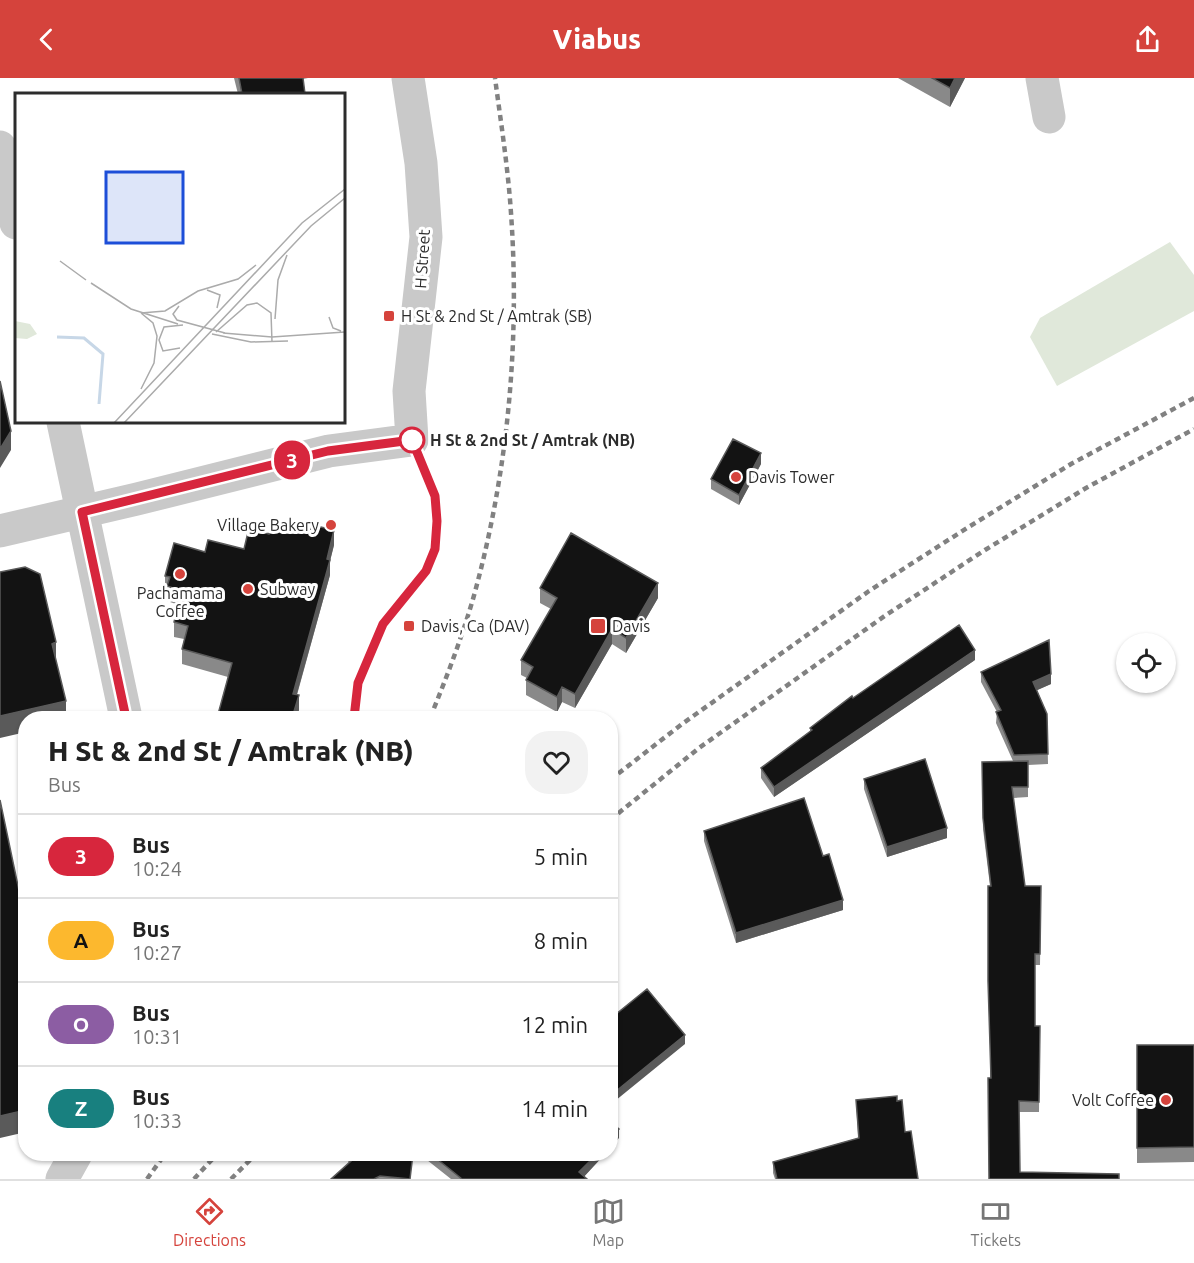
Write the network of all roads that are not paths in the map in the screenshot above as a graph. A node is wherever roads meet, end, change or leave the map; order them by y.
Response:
1 (408, 78) edge
2 (1042, 78) edge
3 (1049, 117) dead end
4 (0, 147) edge
5 (15, 218) edge
6 (63, 423) edge
7 (82, 512) junction
8 (0, 531) edge
9 (125, 711) edge
10 (72, 1161) edge
11 (62, 1179) edge

1 - 7 street, H Street
2 - 3 street
4 - 5 street
6 - 7 street
7 - 8 street
7 - 9 street
10 - 11 street

